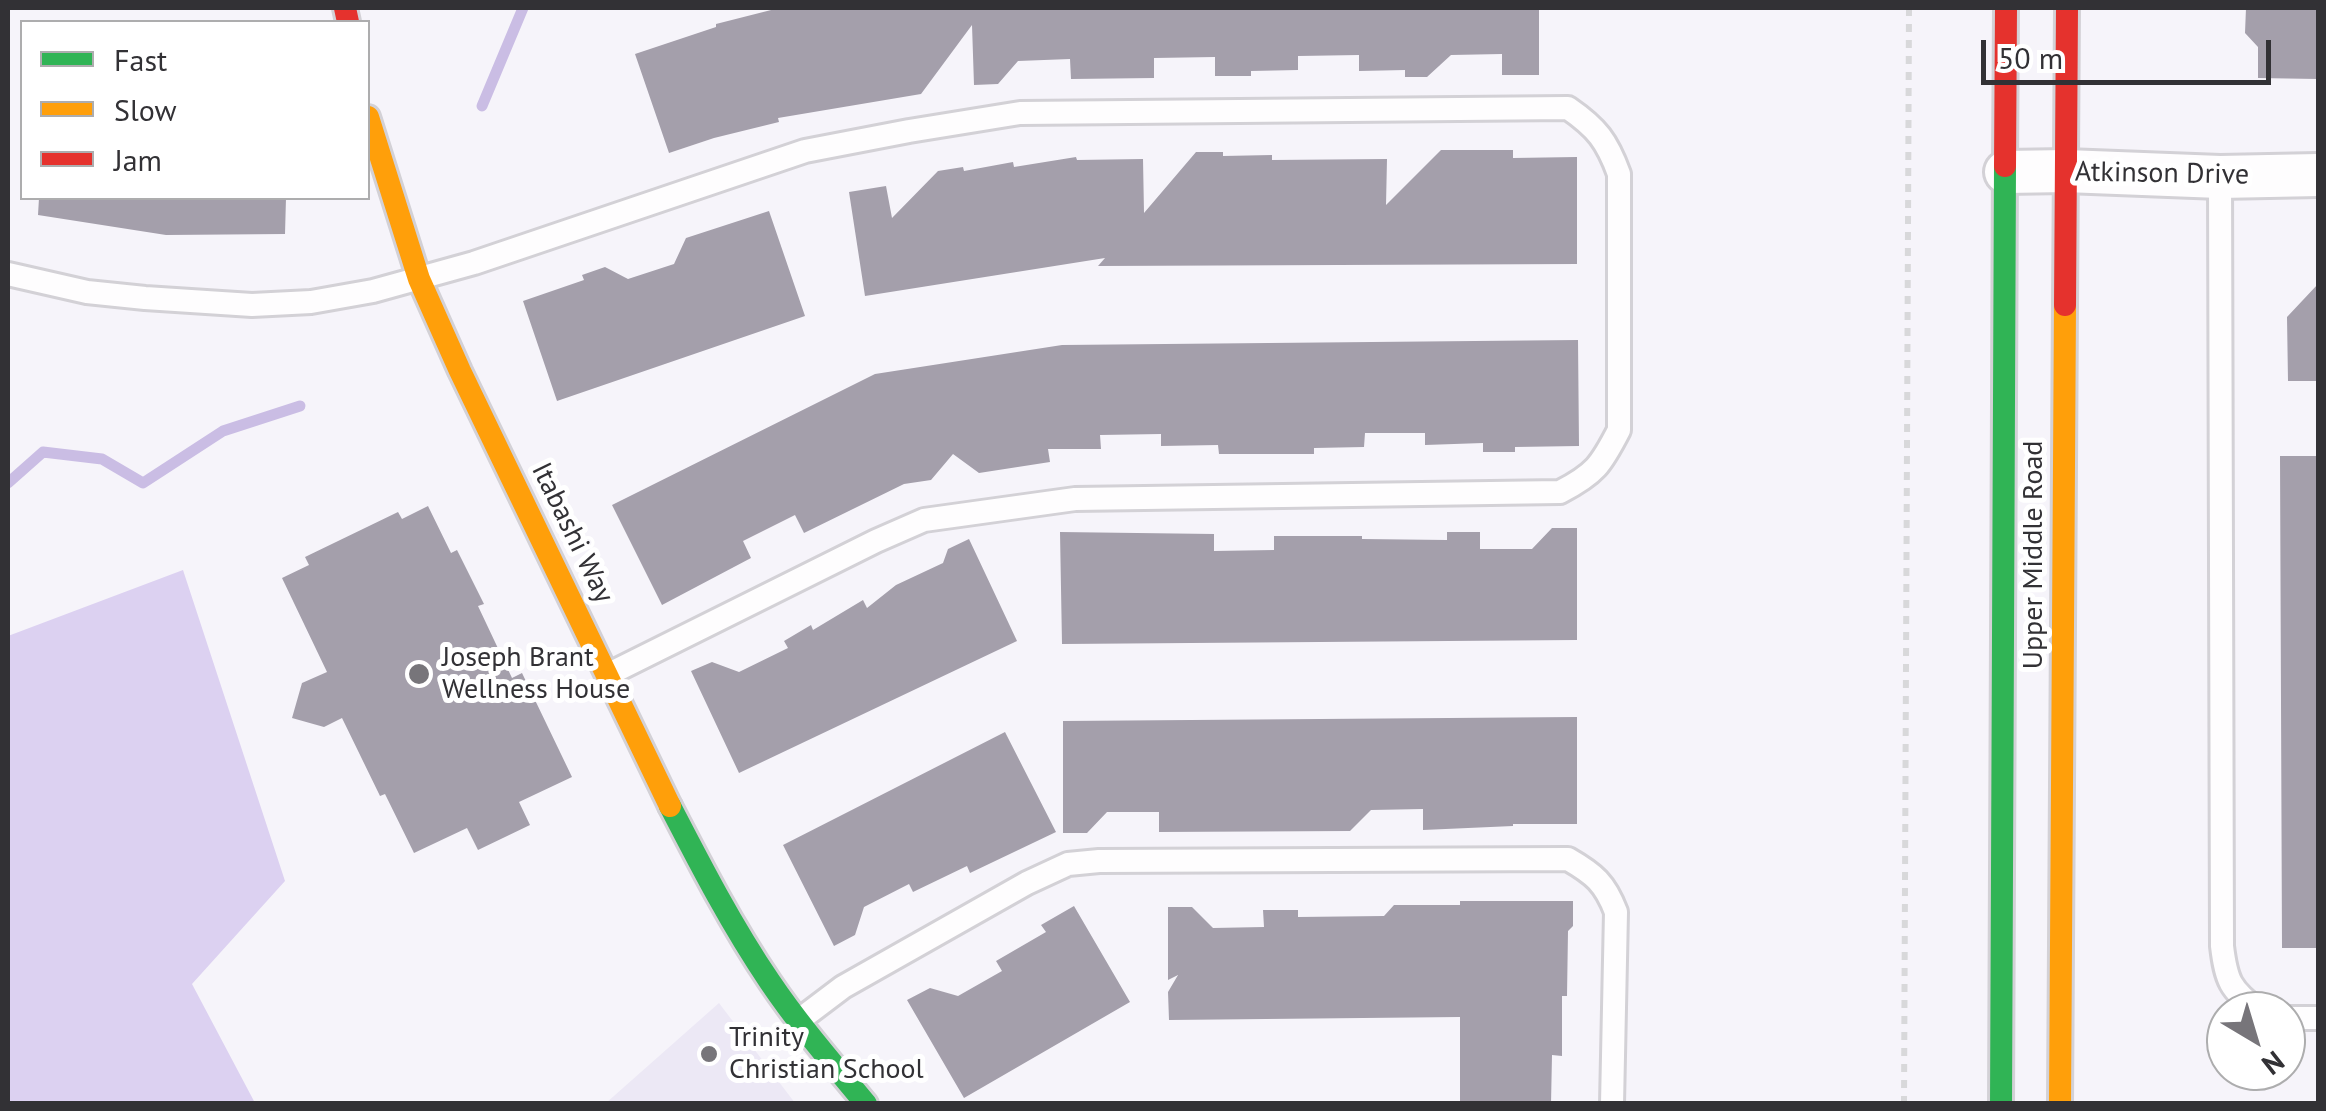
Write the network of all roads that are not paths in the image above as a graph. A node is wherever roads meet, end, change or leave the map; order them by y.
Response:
1 (2006, 8) edge
2 (2067, 8) edge
3 (370, 123) edge
4 (2006, 172) junction
5 (2066, 172) junction
6 (2318, 175) edge
7 (2220, 177) junction
8 (8, 274) edge
9 (419, 279) junction
10 (607, 676) junction
11 (2235, 991) edge
12 (798, 1022) junction
13 (866, 1104) edge
14 (1612, 1104) edge
15 (2001, 1104) edge
16 (2060, 1104) edge

1 - 4 main road, Upper Middle Road
2 - 5 main road, Upper Middle Road
3 - 9 main road, Itabashi Way
4 - 5 street, Atkinson Drive
4 - 15 main road, Upper Middle Road
5 - 7 street, Atkinson Drive
5 - 16 main road, Upper Middle Road
6 - 7 street, Atkinson Drive
7 - 11 lane
8 - 9 lane
9 - 10 main road, Itabashi Way
9 - 10 lane
10 - 12 main road, Itabashi Way
12 - 13 main road, Itabashi Way
12 - 14 lane

